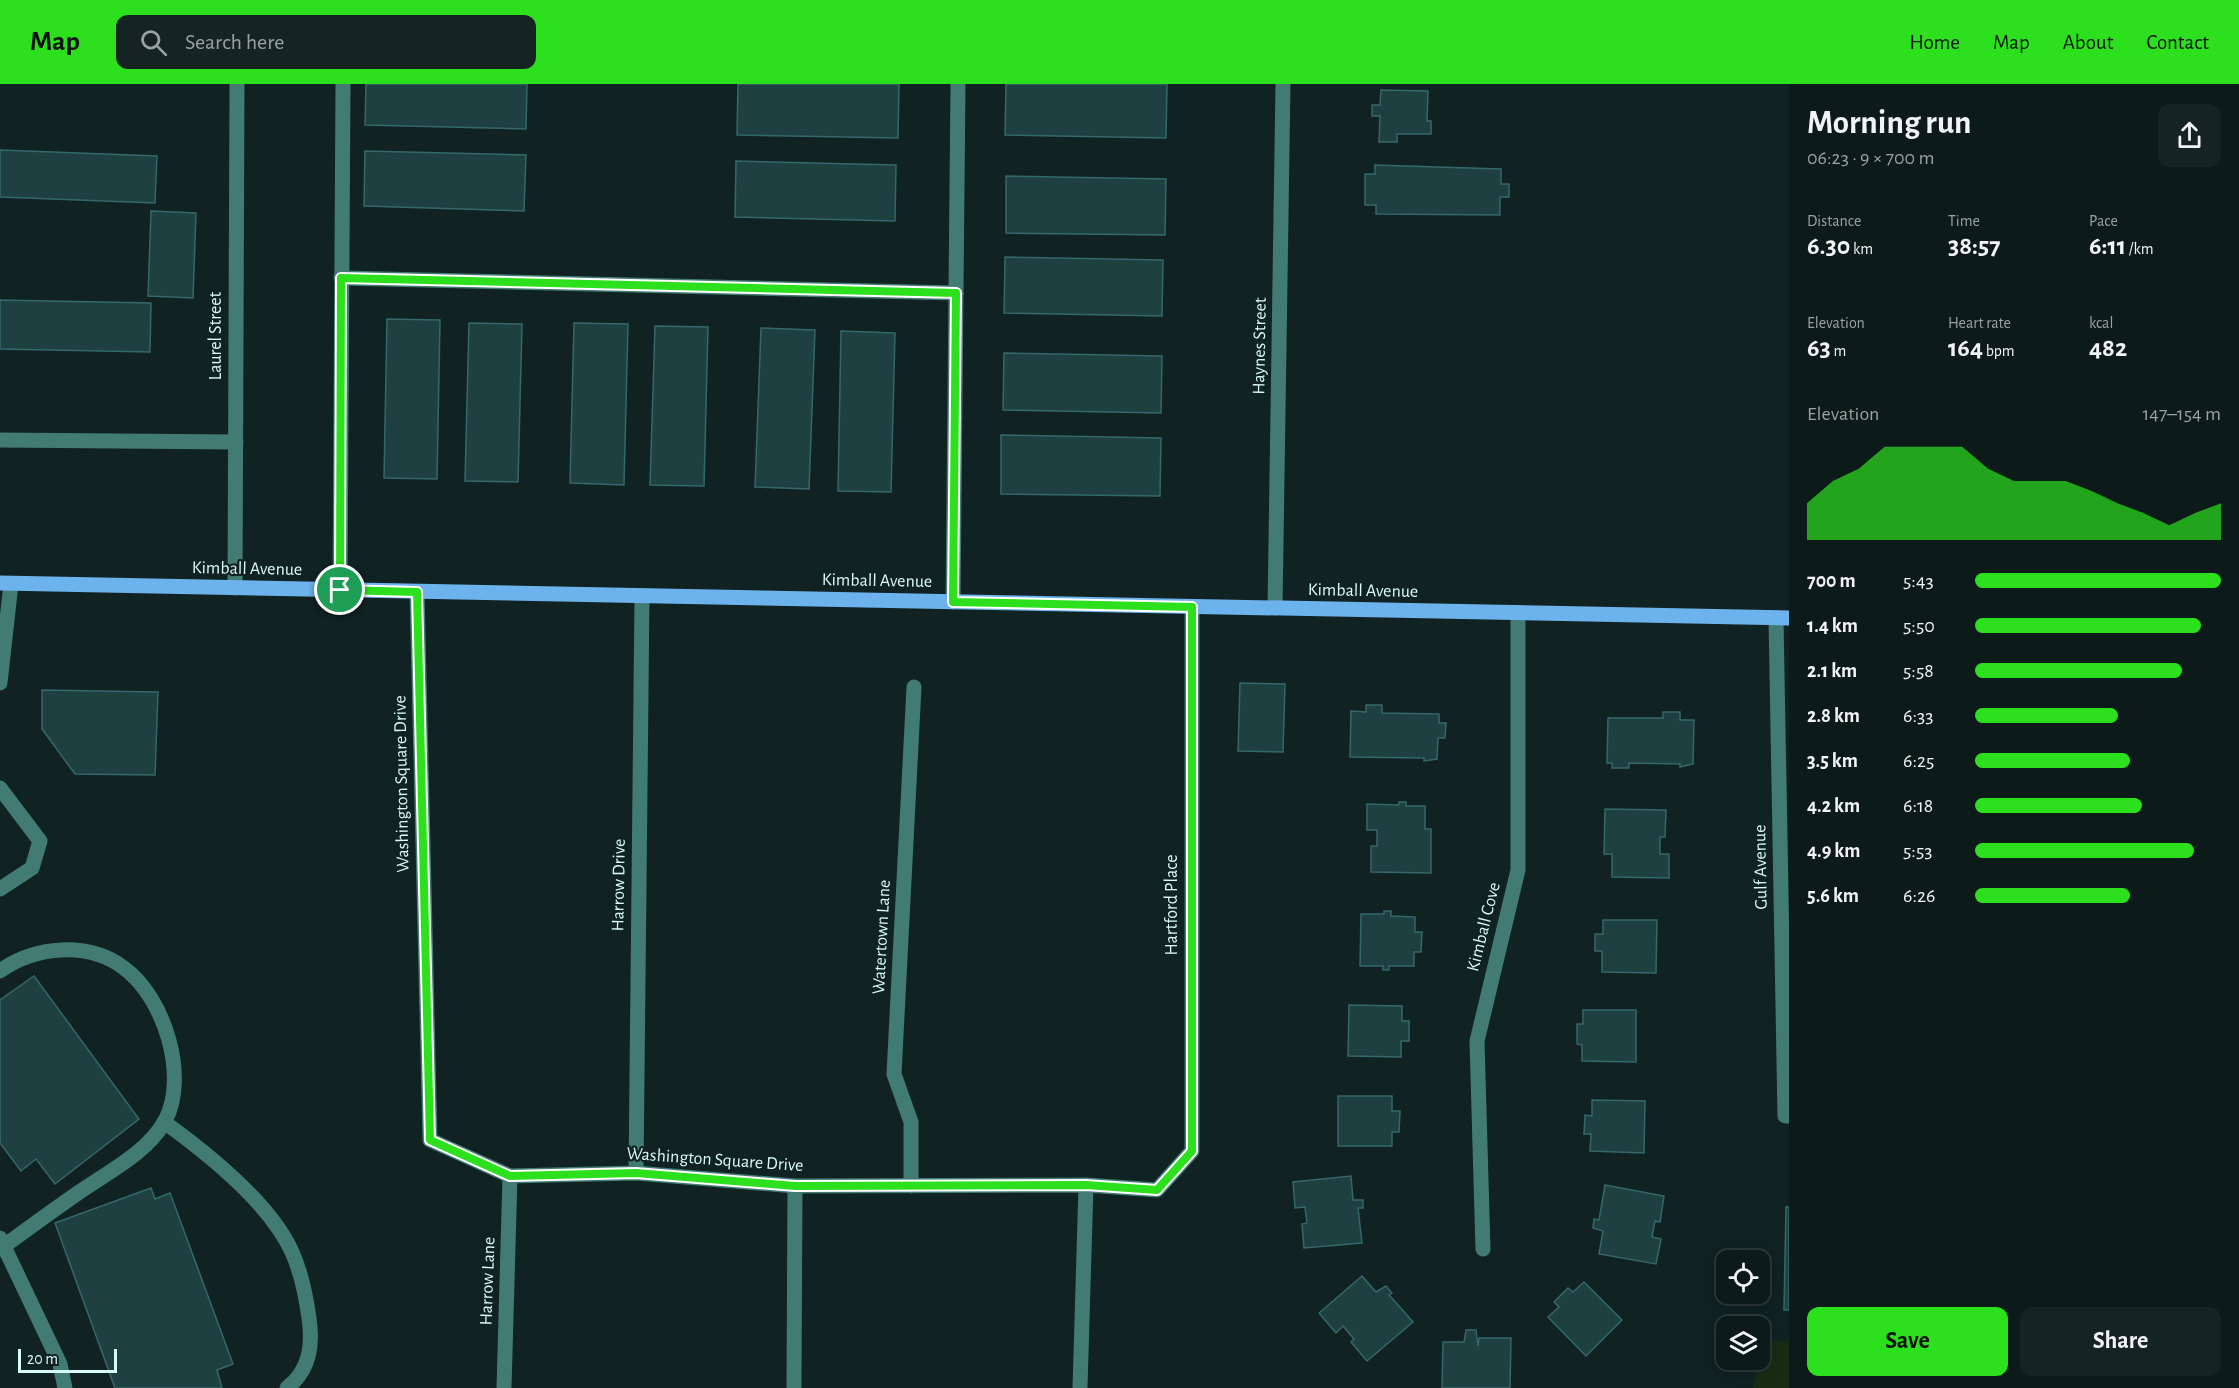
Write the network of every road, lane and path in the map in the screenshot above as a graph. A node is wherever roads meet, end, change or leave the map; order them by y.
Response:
1 (237, 84) edge
2 (343, 84) edge
3 (958, 84) edge
4 (1283, 84) edge
5 (341, 278) junction
6 (956, 293) junction
7 (0, 440) edge
8 (236, 442) junction
9 (6, 584) edge
10 (235, 588) junction
11 (340, 590) junction
12 (417, 592) junction
13 (642, 596) junction
14 (953, 602) junction
15 (1192, 607) junction
16 (1275, 608) junction
17 (1518, 613) junction
18 (1783, 618) edge
19 (0, 683) edge
20 (914, 687) dead end
21 (0, 788) edge
22 (0, 889) edge
23 (0, 971) edge
24 (1787, 1116) edge
25 (164, 1122) junction
26 (636, 1173) junction
27 (510, 1176) junction
28 (1086, 1185) junction
29 (795, 1186) junction
30 (911, 1186) junction
31 (1157, 1190) joint
32 (2, 1244) edge
33 (1483, 1249) dead end
34 (65, 1388) edge
35 (287, 1388) edge
36 (504, 1388) edge
37 (794, 1388) edge
38 (1080, 1388) edge

1 - 8 street, Laurel Street
2 - 5 street
3 - 6 street
4 - 16 street, Haynes Street
5 - 6 street
5 - 11 street
6 - 14 street
7 - 8 street
8 - 10 street, Laurel Street
9 - 10 main road, Kimball Avenue
9 - 19 street
10 - 11 main road, Kimball Avenue
11 - 12 main road, Kimball Avenue
12 - 13 main road, Kimball Avenue
12 - 27 street, Washington Square Drive
13 - 14 main road, Kimball Avenue
13 - 26 street, Harrow Drive
14 - 15 main road, Kimball Avenue
15 - 16 main road, Kimball Avenue
15 - 31 street, Hartford Place
16 - 17 main road, Kimball Avenue
17 - 18 main road, Kimball Avenue
17 - 33 street, Kimball Cove
18 - 24 street, Gulf Avenue
20 - 30 street, Watertown Lane
21 - 22 street
23 - 25 street
25 - 32 street
25 - 35 street
26 - 27 street, Washington Square Drive
26 - 29 street, Washington Square Drive
27 - 36 street, Harrow Lane
28 - 30 street, Washington Square Drive
28 - 31 street, Washington Square Drive
28 - 38 street
29 - 30 street, Washington Square Drive
29 - 37 street
32 - 34 street

